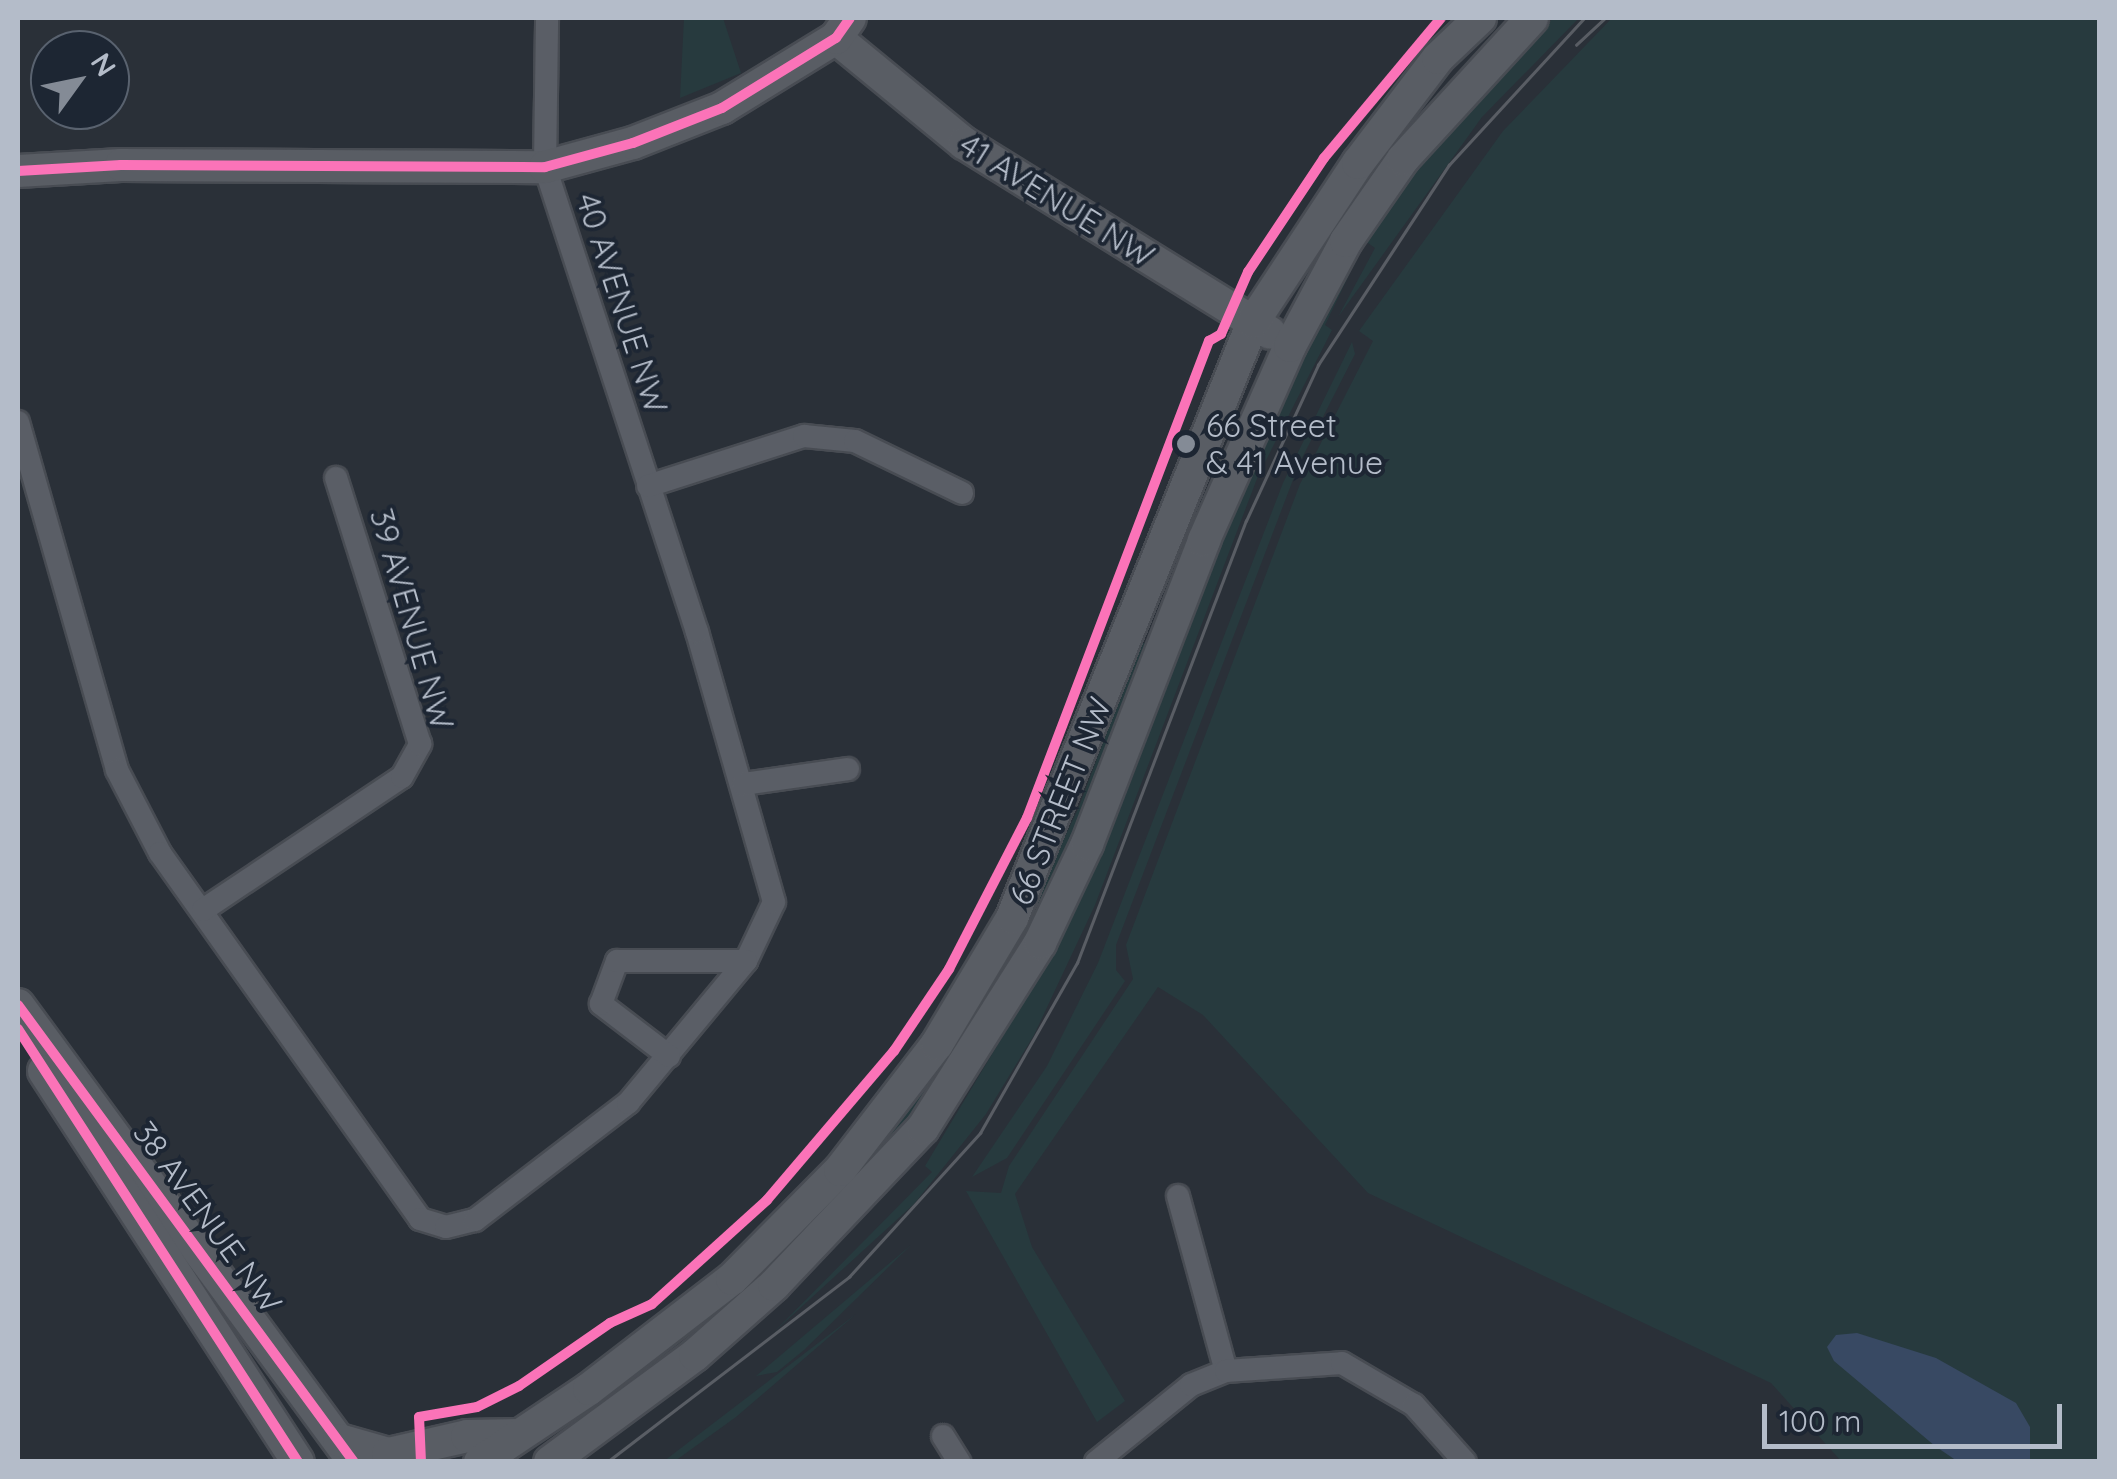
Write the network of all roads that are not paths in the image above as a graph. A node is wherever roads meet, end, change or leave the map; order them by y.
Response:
1 (547, 18) edge
2 (1480, 18) edge
3 (1532, 18) edge
4 (843, 28) edge
5 (545, 167) junction
6 (18, 171) edge
7 (1253, 322) junction
8 (1290, 346) junction
9 (18, 422) edge
10 (336, 478) dead end
11 (648, 486) junction
12 (962, 493) dead end
13 (26, 496) edge
14 (848, 769) dead end
15 (743, 784) junction
16 (203, 910) junction
17 (746, 960) junction
18 (18, 1005) edge
19 (18, 1029) edge
20 (669, 1056) junction
21 (1178, 1196) dead end
22 (1226, 1371) junction
23 (240, 1379) junction
24 (519, 1435) junction
25 (943, 1436) dead end
26 (346, 1451) edge
27 (1462, 1460) edge
28 (272, 1462) edge
29 (298, 1462) edge
30 (480, 1462) edge
31 (550, 1462) edge
32 (959, 1462) edge
33 (1096, 1462) edge

1 - 5 street, 40 AVENUE NW
2 - 7 main road, 66 STREET NW
3 - 8 main road, 66 STREET NW
4 - 5 main road
4 - 7 main road, 41 AVENUE NW
5 - 6 main road
5 - 11 street, 40 AVENUE NW
7 - 8 main road, 41 AVENUE NW
7 - 24 main road, 66 STREET NW
8 - 31 main road, 66 STREET NW
9 - 13 street
10 - 16 street, 39 AVENUE NW
11 - 12 street
11 - 15 street, 40 AVENUE NW
13 - 16 street
14 - 15 street
15 - 17 street, 40 AVENUE NW
16 - 20 street, 40 AVENUE NW
17 - 20 street, 40 AVENUE NW
17 - 20 street
18 - 26 main road, 38 AVENUE NW
19 - 23 main road, 38 AVENUE NW
21 - 22 street
22 - 27 street
22 - 33 street
23 - 28 main road
23 - 29 main road, 38 AVENUE NW
24 - 26 main road
24 - 30 main road, 66 STREET NW
25 - 32 street

